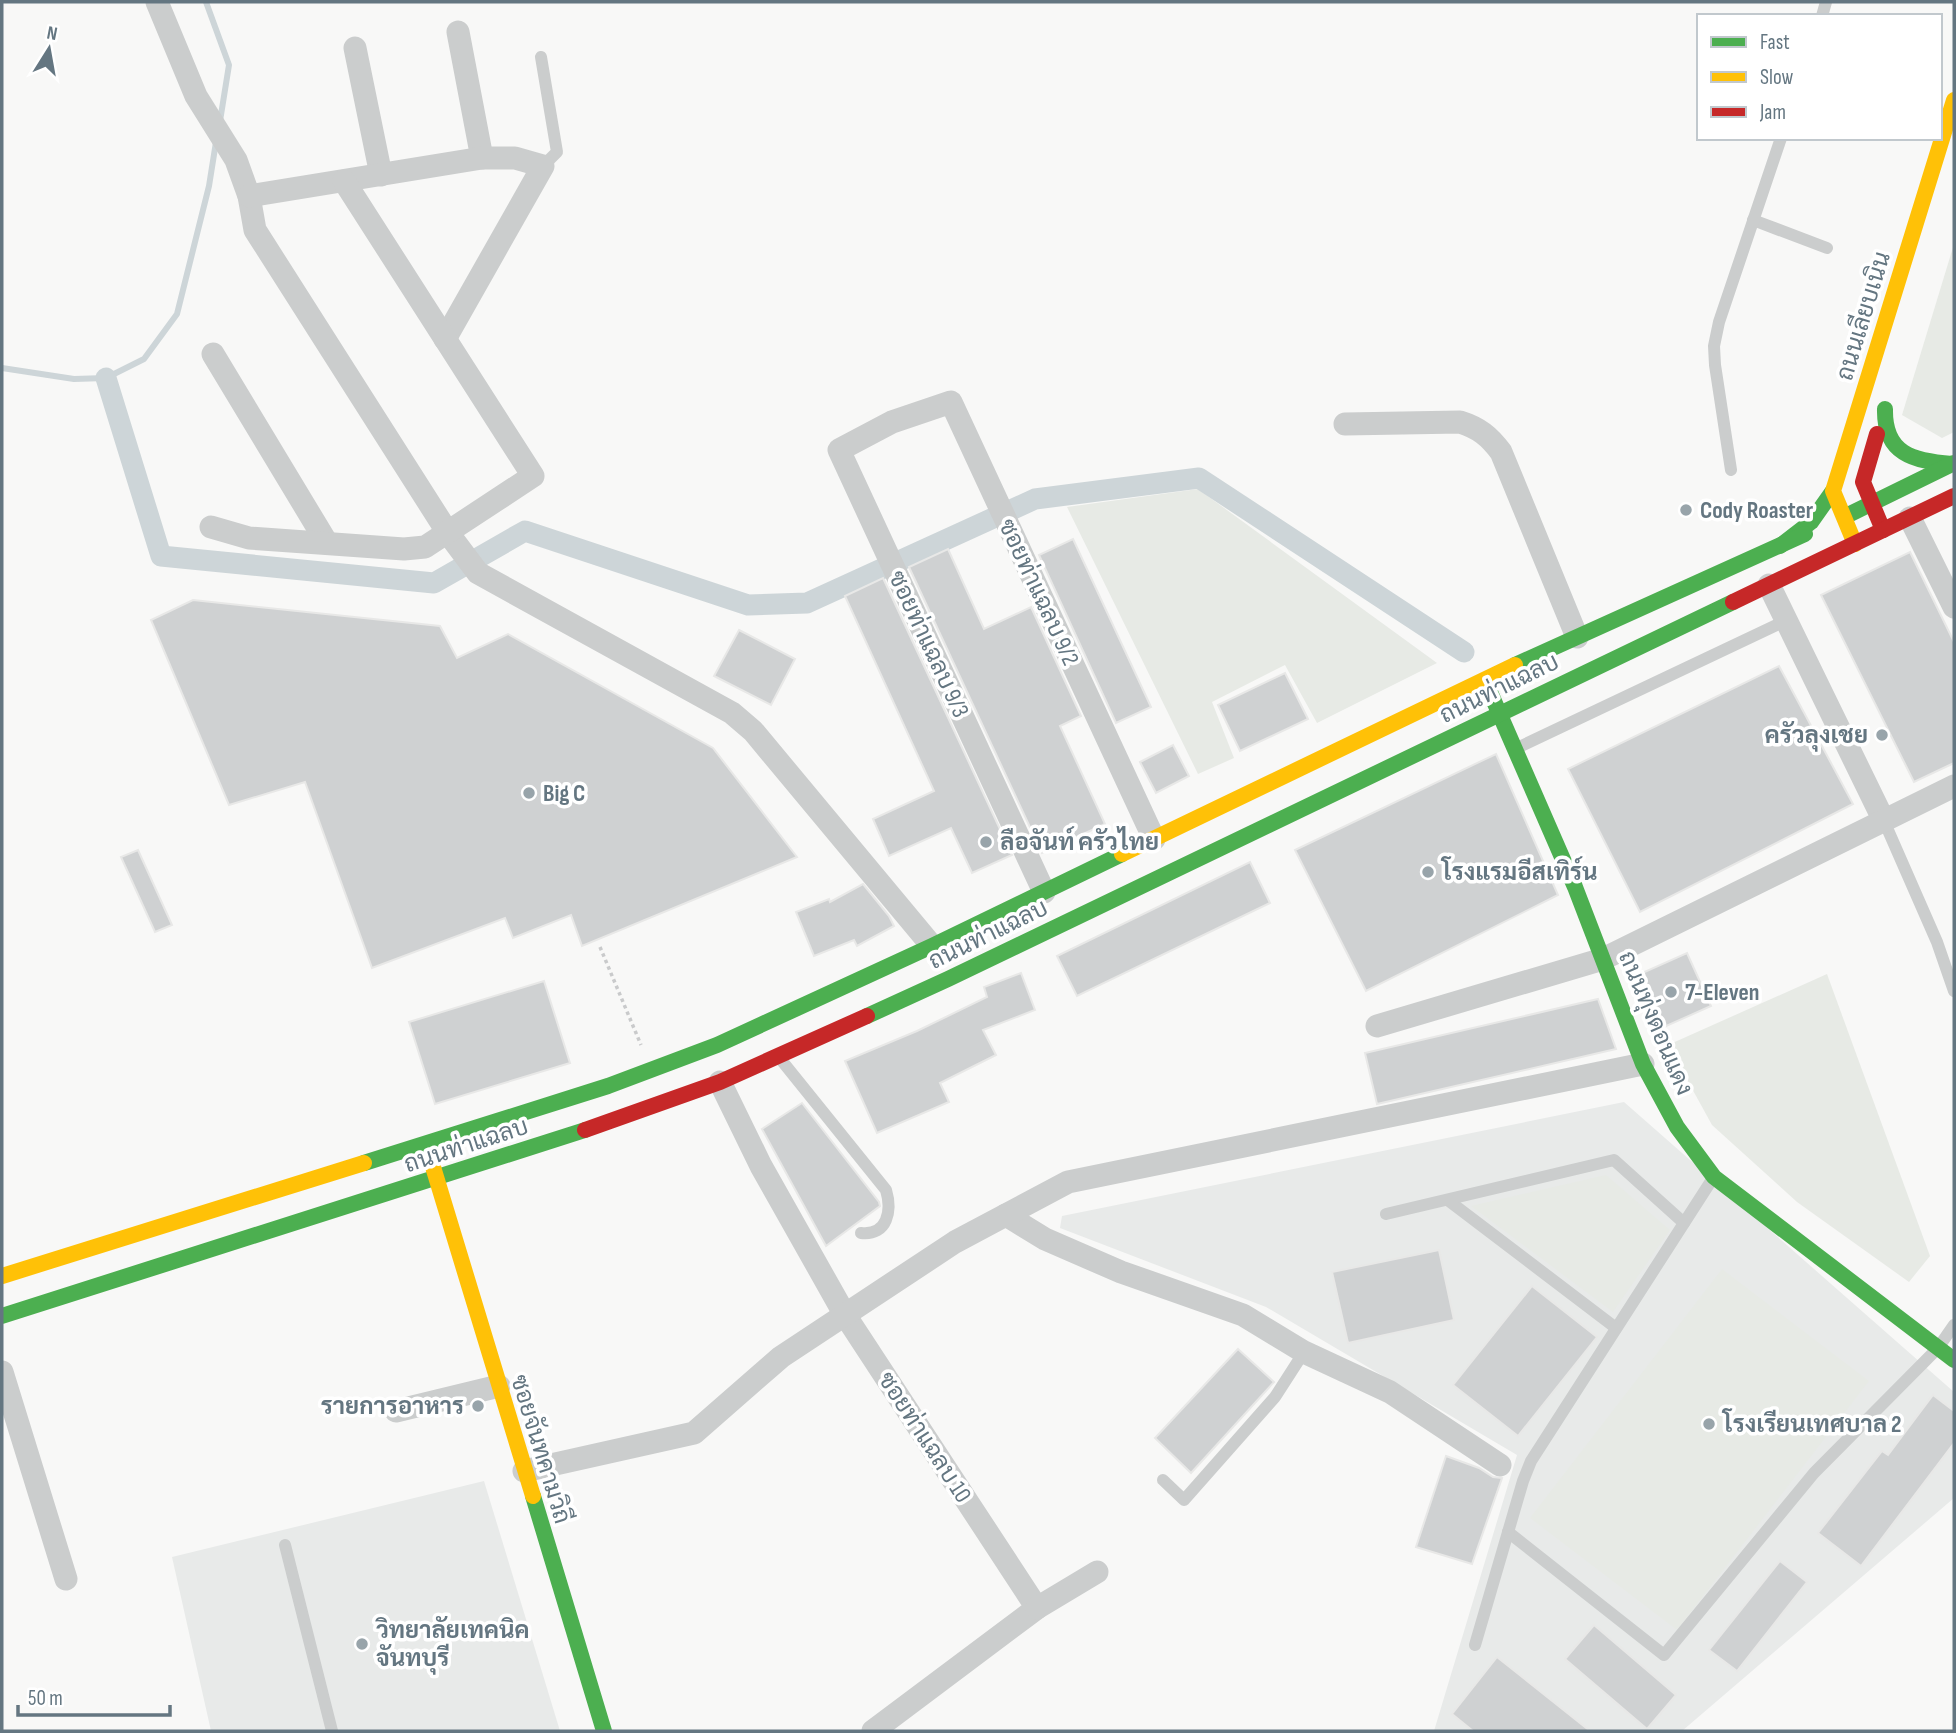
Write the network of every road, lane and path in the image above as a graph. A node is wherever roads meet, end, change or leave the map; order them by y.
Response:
1 (157, 2) edge
2 (458, 33) dead end
3 (355, 48) dead end
4 (541, 57) dead end
5 (1954, 100) edge
6 (1942, 139) edge
7 (1780, 140) edge
8 (1942, 140) edge
9 (482, 158) junction
10 (543, 166) junction
11 (380, 175) junction
12 (344, 181) junction
13 (249, 196) junction
14 (1753, 220) junction
15 (1826, 248) dead end
16 (445, 339) junction
17 (214, 354) dead end
18 (892, 422) joint
19 (1345, 424) dead end
20 (1953, 463) edge
21 (1731, 470) dead end
22 (1833, 491) junction
23 (1954, 496) edge
24 (1872, 505) junction
25 (1844, 517) junction
26 (1910, 517) junction
27 (211, 527) dead end
28 (1883, 530) junction
29 (455, 542) junction
30 (327, 543) junction
31 (1855, 544) junction
32 (1780, 546) junction
33 (1769, 585) junction
34 (1954, 607) edge
35 (1787, 620) junction
36 (1577, 637) junction
37 (1484, 679) junction
38 (1499, 713) junction
39 (1515, 749) junction
40 (1954, 786) edge
41 (1884, 821) junction
42 (1154, 839) junction
43 (1044, 892) junction
44 (600, 947) dead end
45 (1603, 959) junction
46 (940, 962) junction
47 (1954, 991) edge
48 (1377, 1026) dead end
49 (778, 1056) junction
50 (1643, 1064) junction
51 (652, 1070) junction
52 (720, 1082) junction
53 (425, 1142) junction
54 (1714, 1177) junction
55 (437, 1179) junction
56 (1449, 1200) junction
57 (1386, 1214) dead end
58 (1006, 1215) junction
59 (1684, 1223) junction
60 (861, 1233) dead end
61 (2, 1276) edge
62 (845, 1315) junction
63 (2, 1316) edge
64 (1954, 1325) edge
65 (1616, 1328) junction
66 (1938, 1348) junction
67 (1304, 1352) junction
68 (1954, 1360) edge
69 (2, 1373) edge
70 (499, 1386) junction
71 (396, 1411) dead end
72 (1500, 1465) dead end
73 (524, 1471) junction
74 (1163, 1480) dead end
75 (1508, 1532) junction
76 (285, 1545) dead end
77 (1097, 1572) dead end
78 (65, 1579) dead end
79 (1037, 1608) junction
80 (1475, 1644) dead end
81 (332, 1731) edge
82 (604, 1731) edge
83 (873, 1731) edge

1 - 13 street
2 - 9 street
3 - 11 street
4 - 10 lane
5 - 6 main road, ถนนเลียบเนิน
7 - 14 lane
8 - 22 main road, ถนนเลียบเนิน
9 - 10 street
9 - 11 street
10 - 16 street
11 - 12 street
12 - 13 street
12 - 16 street
13 - 29 street
14 - 15 lane
14 - 21 lane
16 - 29 street
17 - 30 street
18 - 42 street, ซอยท่าแฉลบ 9/2
18 - 43 street, ซอยท่าแฉลบ 9/3
19 - 36 street
20 - 24 main road, ถนนท่าแฉลบ
20 - 24 main road
22 - 25 main road
22 - 32 main road, ถนนเลียบเนิน
23 - 26 main road, ถนนท่าแฉลบ
24 - 25 main road, ถนนท่าแฉลบ
24 - 28 main road
25 - 31 main road
25 - 32 main road, ถนนท่าแฉลบ
26 - 28 main road, ถนนท่าแฉลบ
26 - 34 street
27 - 30 street
28 - 31 main road, ถนนท่าแฉลบ
29 - 30 street
29 - 46 street
31 - 33 main road, ถนนท่าแฉลบ
32 - 36 main road, ถนนท่าแฉลบ
33 - 35 street
33 - 38 main road, ถนนท่าแฉลบ
35 - 39 lane
35 - 41 street
36 - 37 main road, ถนนท่าแฉลบ
37 - 38 main road, ถนนทุ่งดอนแดง
37 - 42 main road, ถนนท่าแฉลบ
38 - 39 main road, ถนนทุ่งดอนแดง
38 - 46 main road, ถนนท่าแฉลบ
39 - 45 main road, ถนนทุ่งดอนแดง
40 - 41 street
41 - 45 street
41 - 47 lane
42 - 43 main road, ถนนท่าแฉลบ
43 - 46 main road, ถนนท่าแฉลบ
44 - 51 path
45 - 48 street
45 - 50 main road, ถนนทุ่งดอนแดง
46 - 49 main road, ถนนท่าแฉลบ
46 - 51 main road, ถนนท่าแฉลบ
49 - 52 main road, ถนนท่าแฉลบ
49 - 60 lane
50 - 54 main road, ถนนทุ่งดอนแดง
50 - 58 street
51 - 53 main road, ถนนท่าแฉลบ
52 - 55 main road, ถนนท่าแฉลบ
52 - 62 street, ซอยท่าแฉลบ 10
53 - 55 main road, ซอยจันทคามวิถี
53 - 61 main road, ถนนท่าแฉลบ
54 - 59 lane
54 - 66 main road, ถนนทุ่งดอนแดง
55 - 63 main road, ถนนท่าแฉลบ
55 - 70 main road, ซอยจันทคามวิถี
56 - 57 lane
56 - 59 lane
56 - 65 lane
58 - 62 street
58 - 67 street
59 - 65 lane
62 - 73 street
62 - 79 street, ซอยท่าแฉลบ 10
64 - 66 lane
65 - 75 lane
66 - 68 main road, ถนนทุ่งดอนแดง
66 - 75 lane
67 - 72 street
67 - 74 lane
69 - 78 street
70 - 71 street
70 - 73 main road, ซอยจันทคามวิถี
73 - 82 main road, ซอยจันทคามวิถี
75 - 80 lane
76 - 81 lane
77 - 79 street
79 - 83 street

